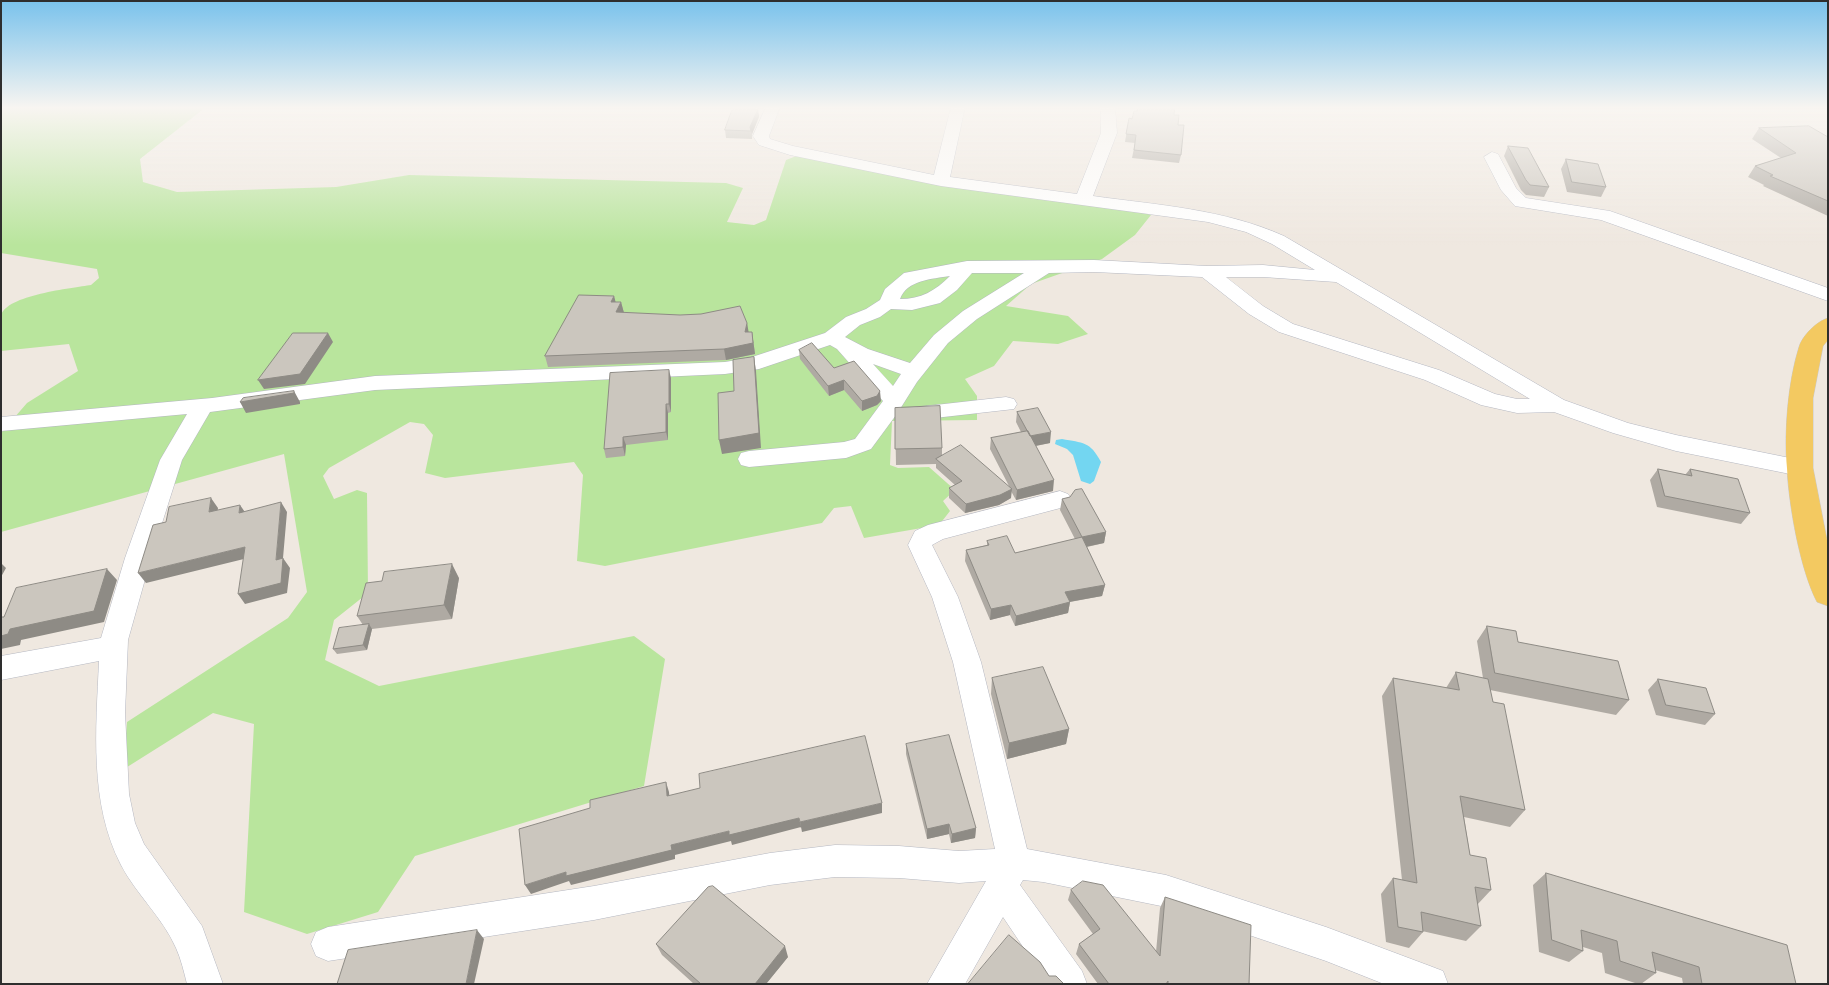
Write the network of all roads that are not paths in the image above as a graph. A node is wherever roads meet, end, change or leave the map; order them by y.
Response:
1 (804, 153) edge
2 (947, 153) edge
3 (1102, 153) edge
4 (1492, 157) dead end
5 (940, 181) junction
6 (1083, 201) junction
7 (967, 267) junction
8 (1045, 268) junction
9 (1207, 272) junction
10 (1338, 277) junction
11 (943, 294) junction
12 (1828, 295) edge
13 (888, 303) junction
14 (974, 312) junction
15 (1828, 324) edge
16 (838, 341) junction
17 (914, 371) junction
18 (1006, 404) dead end
19 (1556, 405) junction
20 (203, 406) junction
21 (888, 409) junction
22 (1, 424) edge
23 (749, 460) dead end
24 (1800, 468) junction
25 (1060, 500) edge
26 (1828, 594) edge
27 (114, 647) junction
28 (1, 668) edge
29 (1007, 874) junction
30 (328, 944) dead end
31 (205, 984) edge
32 (945, 984) edge
33 (1069, 984) edge
34 (1430, 984) edge

1 - 5 street
2 - 5 street
3 - 6 street
4 - 12 street
5 - 6 street
6 - 10 street
7 - 8 street
7 - 11 street
7 - 13 street
8 - 9 street
8 - 14 street
9 - 10 street
9 - 19 street
10 - 19 street
11 - 13 street
11 - 14 street
13 - 16 street
14 - 17 street
15 - 24 main road
16 - 17 street
16 - 20 street
16 - 21 street
17 - 21 street
18 - 21 street
19 - 24 street
20 - 22 street
20 - 27 street
21 - 23 street
24 - 26 main road
25 - 29 street
27 - 28 street
27 - 31 street
29 - 30 street
29 - 32 street
29 - 33 street
29 - 34 street

